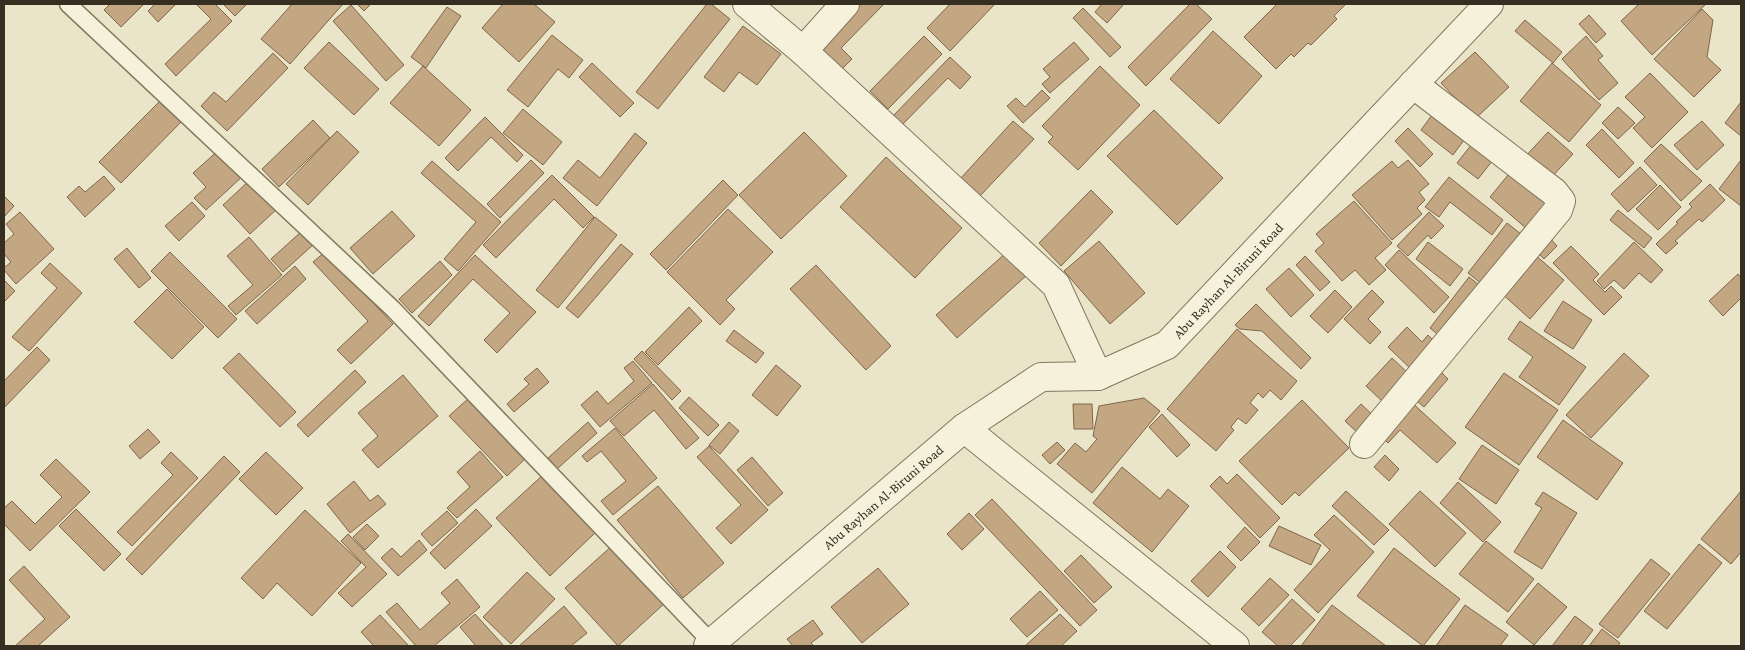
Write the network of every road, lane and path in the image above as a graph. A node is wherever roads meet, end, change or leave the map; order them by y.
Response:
1 (68, 4) edge
2 (747, 4) edge
3 (845, 4) edge
4 (1488, 4) edge
5 (803, 51) junction
6 (1413, 84) junction
7 (1098, 376) junction
8 (964, 428) junction
9 (1364, 444) dead end
10 (710, 644) edge
11 (1235, 646) edge

1 - 10 lane
2 - 5 street
3 - 5 street
4 - 6 street, Abu Rayhan Al-Biruni Road
5 - 7 street
6 - 7 street, Abu Rayhan Al-Biruni Road
6 - 9 street
7 - 8 street, Abu Rayhan Al-Biruni Road
8 - 10 street, Abu Rayhan Al-Biruni Road
8 - 11 street

